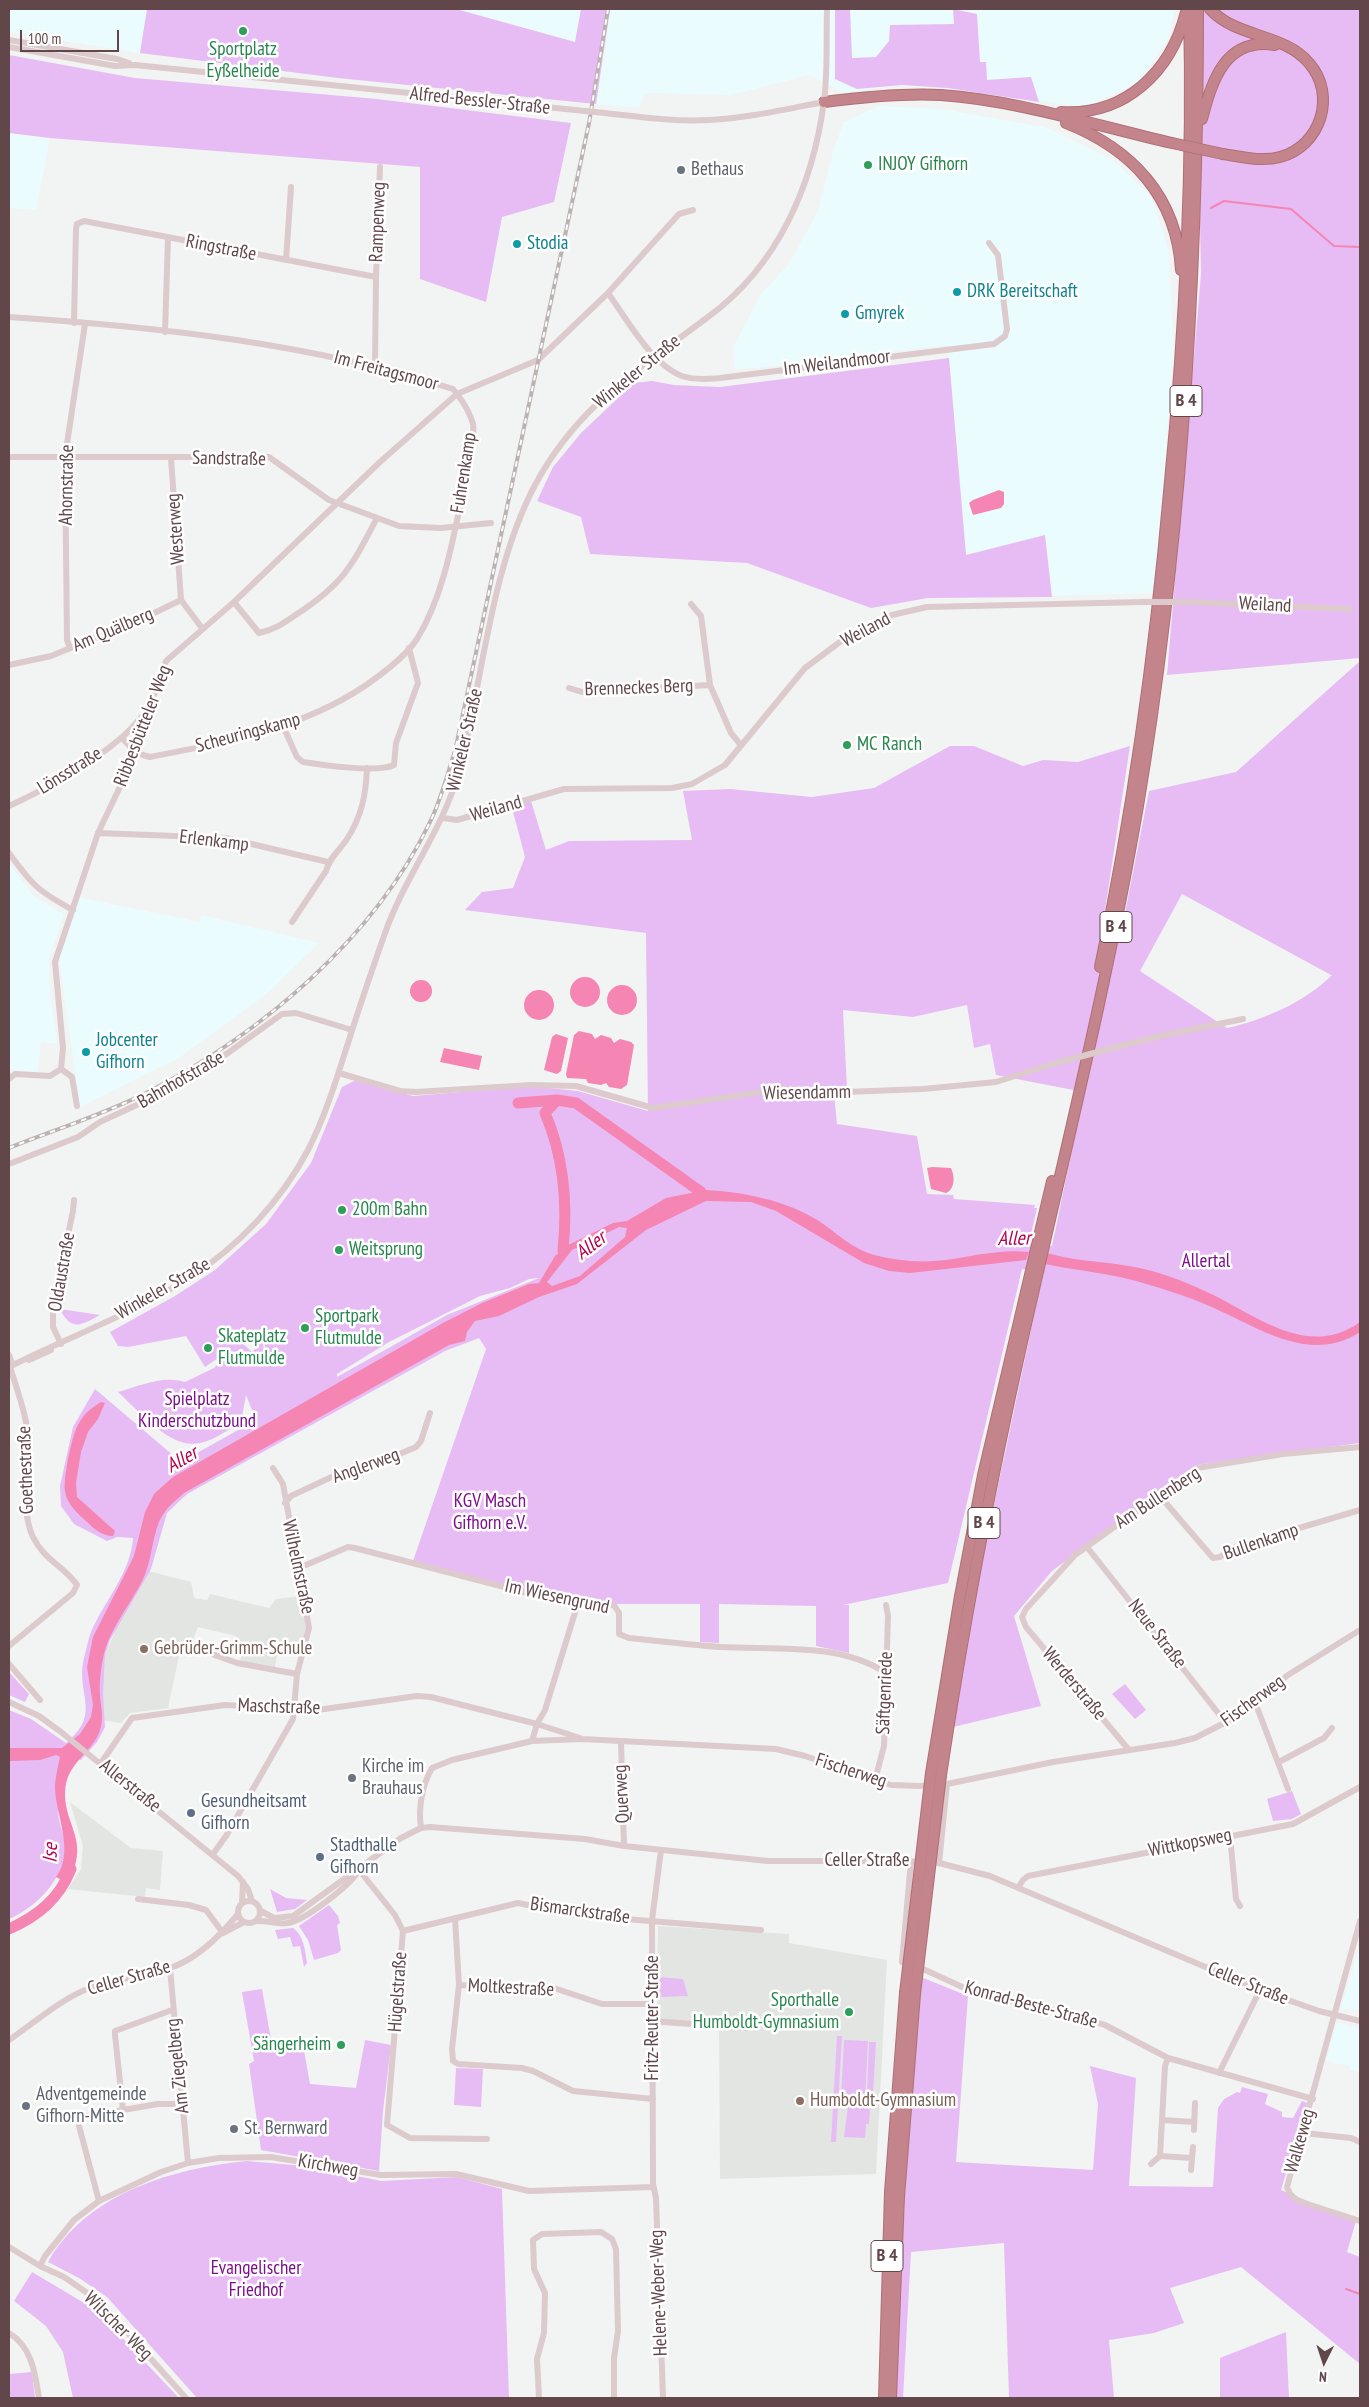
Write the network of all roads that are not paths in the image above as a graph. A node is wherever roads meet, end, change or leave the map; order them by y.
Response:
1 (827, 9) edge
2 (1188, 9) edge
3 (1198, 9) edge
4 (1210, 9) edge
5 (9, 40) edge
6 (1289, 47) junction
7 (9, 48) edge
8 (135, 65) junction
9 (824, 102) junction
10 (1033, 110) junction
11 (1198, 133) junction
12 (380, 167) dead end
13 (291, 187) dead end
14 (694, 210) dead end
15 (168, 238) junction
16 (989, 243) dead end
17 (286, 260) junction
18 (376, 277) junction
19 (608, 293) junction
20 (1184, 314) junction
21 (9, 317) edge
22 (74, 322) junction
23 (85, 324) junction
24 (165, 332) junction
25 (655, 355) junction
26 (375, 366) junction
27 (457, 394) junction
28 (9, 457) edge
29 (65, 457) junction
30 (171, 458) junction
31 (337, 503) junction
32 (377, 518) junction
33 (491, 523) dead end
34 (456, 525) junction
35 (181, 600) junction
36 (234, 602) junction
37 (691, 604) dead end
38 (1350, 609) dead end
39 (202, 628) junction
40 (70, 648) junction
41 (410, 648) junction
42 (9, 666) edge
43 (710, 685) junction
44 (569, 688) dead end
45 (148, 709) junction
46 (283, 726) junction
47 (122, 738) junction
48 (740, 744) junction
49 (136, 753) junction
50 (367, 768) junction
51 (9, 806) edge
52 (443, 818) junction
53 (98, 833) junction
54 (9, 852) edge
55 (328, 862) junction
56 (73, 910) junction
57 (292, 922) dead end
58 (1243, 1019) dead end
59 (352, 1030) junction
60 (61, 1069) junction
61 (338, 1073) junction
62 (9, 1079) edge
63 (77, 1106) dead end
64 (9, 1164) edge
65 (74, 1200) dead end
66 (1040, 1245) junction
67 (61, 1344) junction
68 (9, 1355) edge
69 (11, 1366) edge
70 (430, 1413) dead end
71 (1360, 1447) edge
72 (273, 1468) dead end
73 (1159, 1495) junction
74 (285, 1503) junction
75 (1360, 1510) edge
76 (1087, 1547) junction
77 (299, 1568) junction
78 (886, 1605) dead end
79 (578, 1606) junction
80 (1022, 1617) joint
81 (1360, 1630) edge
82 (9, 1646) edge
83 (187, 1646) dead end
84 (9, 1664) edge
85 (886, 1673) junction
86 (297, 1674) junction
87 (40, 1700) dead end
88 (9, 1702) edge
89 (1255, 1702) junction
90 (295, 1710) junction
91 (1226, 1723) junction
92 (537, 1724) junction
93 (1332, 1728) dead end
94 (582, 1739) junction
95 (532, 1741) junction
96 (621, 1742) junction
97 (1129, 1750) junction
98 (1279, 1762) junction
99 (101, 1763) junction
100 (874, 1780) junction
101 (947, 1784) junction
102 (1360, 1787) edge
103 (1288, 1789) dead end
104 (421, 1828) junction
105 (1230, 1836) junction
106 (624, 1846) junction
107 (661, 1850) junction
108 (213, 1854) junction
109 (910, 1861) junction
110 (939, 1863) junction
111 (359, 1870) junction
112 (244, 1882) junction
113 (1018, 1888) junction
114 (138, 1899) dead end
115 (252, 1901) junction
116 (242, 1903) junction
117 (1240, 1906) dead end
118 (261, 1911) junction
119 (238, 1914) junction
120 (456, 1918) junction
121 (652, 1920) junction
122 (257, 1921) junction
123 (1360, 1921) edge
124 (244, 1922) junction
125 (761, 1930) dead end
126 (403, 1931) junction
127 (223, 1933) junction
128 (170, 1969) junction
129 (459, 1985) junction
130 (1260, 1990) junction
131 (652, 2004) junction
132 (172, 2010) junction
133 (1334, 2014) junction
134 (652, 2021) junction
135 (1360, 2021) edge
136 (749, 2028) dead end
137 (9, 2040) edge
138 (1168, 2058) junction
139 (1219, 2073) junction
140 (653, 2099) junction
141 (1313, 2099) junction
142 (1195, 2103) dead end
143 (182, 2104) junction
144 (123, 2110) junction
145 (87, 2116) dead end
146 (1162, 2120) junction
147 (1194, 2122) junction
148 (79, 2126) dead end
149 (1194, 2130) dead end
150 (1303, 2133) junction
151 (487, 2139) dead end
152 (1360, 2142) edge
153 (1193, 2147) dead end
154 (1160, 2156) junction
155 (1192, 2158) junction
156 (188, 2163) junction
157 (1151, 2164) dead end
158 (1192, 2170) dead end
159 (653, 2187) junction
160 (895, 2192) junction
161 (99, 2202) junction
162 (1360, 2221) edge
163 (9, 2247) edge
164 (40, 2266) junction
165 (9, 2333) edge
166 (38, 2398) edge
167 (186, 2398) edge
168 (539, 2398) edge
169 (614, 2398) edge
170 (663, 2398) edge
171 (884, 2398) edge
172 (891, 2398) edge

1 - 9 street, Winkeler Straße
2 - 10 highway
2 - 20 highway, B 4
3 - 11 highway, B 4
4 - 6 highway
5 - 8 street, Alfred-Bessler-Straße
6 - 10 highway, bridge
6 - 11 highway
7 - 8 street, Alfred-Bessler-Straße
8 - 9 street, Alfred-Bessler-Straße, bridge
9 - 10 highway
9 - 25 street, Winkeler Straße
10 - 20 highway
11 - 66 highway, B 4
12 - 18 street, Rampenweg
13 - 17 street
14 - 19 street, Im Freitagsmoor
15 - 17 street, Ringstraße
15 - 22 street, Ringstraße
15 - 24 street
16 - 25 street, Im Weilandmoor
17 - 18 street, Ringstraße
18 - 26 street
19 - 25 street, Im Weilandmoor
19 - 27 street, Im Freitagsmoor
20 - 66 highway, B 4
21 - 22 street, Im Freitagsmoor
22 - 23 street, Im Freitagsmoor
23 - 24 street, Im Freitagsmoor
23 - 29 street, Ahornstraße
24 - 26 street, Im Freitagsmoor
25 - 52 street, Winkeler Straße
26 - 27 street, Im Freitagsmoor
27 - 31 street, Ribbesbütteler Weg
27 - 34 street, Fuhrenkamp
28 - 29 street, Sandstraße
29 - 30 street, Sandstraße
29 - 40 street, Ahornstraße
30 - 31 street, Sandstraße
30 - 35 street, Westerweg
31 - 32 street, Sandstraße
31 - 36 street, Ribbesbütteler Weg
32 - 34 street, Sandstraße
32 - 36 street
33 - 34 street, Sandstraße
34 - 41 street, Scheuringskamp
35 - 39 street
35 - 40 street, Am Quälberg
36 - 39 street, Ribbesbütteler Weg
37 - 43 street
38 - 48 street, Weiland, bridge
39 - 45 street, Ribbesbütteler Weg
40 - 42 street, Am Quälberg
41 - 46 street, Scheuringskamp
41 - 50 street
43 - 44 street, Brenneckes Berg
43 - 48 street
45 - 47 street, Lönsstraße
45 - 49 street, Ribbesbütteler Weg
46 - 49 street, Scheuringskamp
46 - 50 street
47 - 49 street
47 - 51 street, Lönsstraße
48 - 52 street, Weiland
49 - 53 street, Ribbesbütteler Weg
50 - 55 street
52 - 59 street, Winkeler Straße
53 - 55 street, Erlenkamp
53 - 56 street, Ribbesbütteler Weg
54 - 56 street
55 - 57 street
56 - 60 street, Ribbesbütteler Weg
58 - 61 street, Wiesendamm, bridge
59 - 61 street, Winkeler Straße
59 - 64 street, Bahnhofstraße
60 - 62 street
60 - 63 street
61 - 67 street, Winkeler Straße
65 - 67 street, Oldaustraße
66 - 160 highway, B 4, bridge
67 - 69 street
68 - 69 street
69 - 82 street, Goethestraße
70 - 74 street, Anglerweg
71 - 73 street, Am Bullenberg
72 - 74 street, Wilhelmstraße
73 - 75 street, Bullenkamp
73 - 76 street, Am Bullenberg
74 - 77 street, Wilhelmstraße
76 - 80 street, Am Bullenberg
76 - 91 street, Neue Straße
77 - 79 street, Im Wiesengrund
77 - 86 street, Wilhelmstraße
78 - 85 street, Säftgenriede
79 - 85 street, Im Wiesengrund
79 - 92 street
80 - 97 street, Werderstraße
81 - 89 street, Fischerweg
83 - 86 street
84 - 87 street
85 - 100 street, Säftgenriede
86 - 90 street, Wilhelmstraße
88 - 99 street, Allerstraße
89 - 91 street, Fischerweg
89 - 98 street
90 - 92 street, Maschstraße
90 - 99 street, Maschstraße
90 - 108 street, Wilhelmstraße
91 - 97 street, Fischerweg
92 - 94 street, Maschstraße
92 - 95 street
93 - 98 street
94 - 95 street, Fischerweg
94 - 96 street, Fischerweg
95 - 104 street, Fischerweg
96 - 100 street, Fischerweg
96 - 106 street, Querweg
97 - 101 street, Fischerweg
98 - 103 street
99 - 108 street, Allerstraße
100 - 101 street, Fischerweg
101 - 110 street
102 - 105 street, Wittkopsweg
104 - 106 street, Celler Straße
104 - 111 street, Celler Straße
105 - 113 street, Wittkopsweg
105 - 117 street
106 - 107 street, Celler Straße
107 - 109 street, Celler Straße
107 - 121 street, Fritz-Reuter-Straße
108 - 112 street, Allerstraße
109 - 110 street, Celler Straße
109 - 138 street, Konrad-Beste-Straße
110 - 113 street, Celler Straße
111 - 118 street, Celler Straße
111 - 122 street, Celler Straße
111 - 126 street, Hügelstraße
112 - 115 street, Allerstraße
112 - 116 street
113 - 130 street, Celler Straße
114 - 127 street
115 - 116 street
115 - 118 street
116 - 119 street
118 - 122 street
119 - 124 street
119 - 127 street, Celler Straße
120 - 121 street, Bismarckstraße
120 - 126 street, Bismarckstraße
120 - 129 street
121 - 125 street, Bismarckstraße
121 - 131 street, Fritz-Reuter-Straße
122 - 124 street
123 - 133 street, Walkeweg
124 - 127 street, Celler Straße
126 - 151 street, Hügelstraße
127 - 128 street, Celler Straße
128 - 132 street, Am Ziegelberg
128 - 137 street, Celler Straße
129 - 131 street, Moltkestraße
129 - 140 street
130 - 133 street, Celler Straße
130 - 139 street
131 - 134 street, Fritz-Reuter-Straße
132 - 143 street, Am Ziegelberg
132 - 144 street
133 - 135 street, Celler Straße
133 - 141 street, Walkeweg
134 - 136 street
134 - 140 street, Fritz-Reuter-Straße
138 - 139 street, Konrad-Beste-Straße
138 - 146 street
139 - 141 street, Konrad-Beste-Straße
140 - 159 street, Fritz-Reuter-Straße
141 - 150 street, Walkeweg
142 - 147 street
143 - 144 street
143 - 156 street, Am Ziegelberg
144 - 145 street
146 - 147 street
146 - 154 street
147 - 149 street
148 - 161 street
150 - 152 street
150 - 162 street, Walkeweg
153 - 155 street
154 - 155 street
154 - 157 street
155 - 158 street
156 - 159 street, Kirchweg
156 - 161 street, Kirchweg
159 - 170 street, Helene-Weber-Weg
160 - 171 highway, B 4
160 - 172 highway, B 4
161 - 164 street, Kirchweg
163 - 164 street, Wilscher Weg
164 - 167 street, Wilscher Weg
165 - 166 street
168 - 169 street

